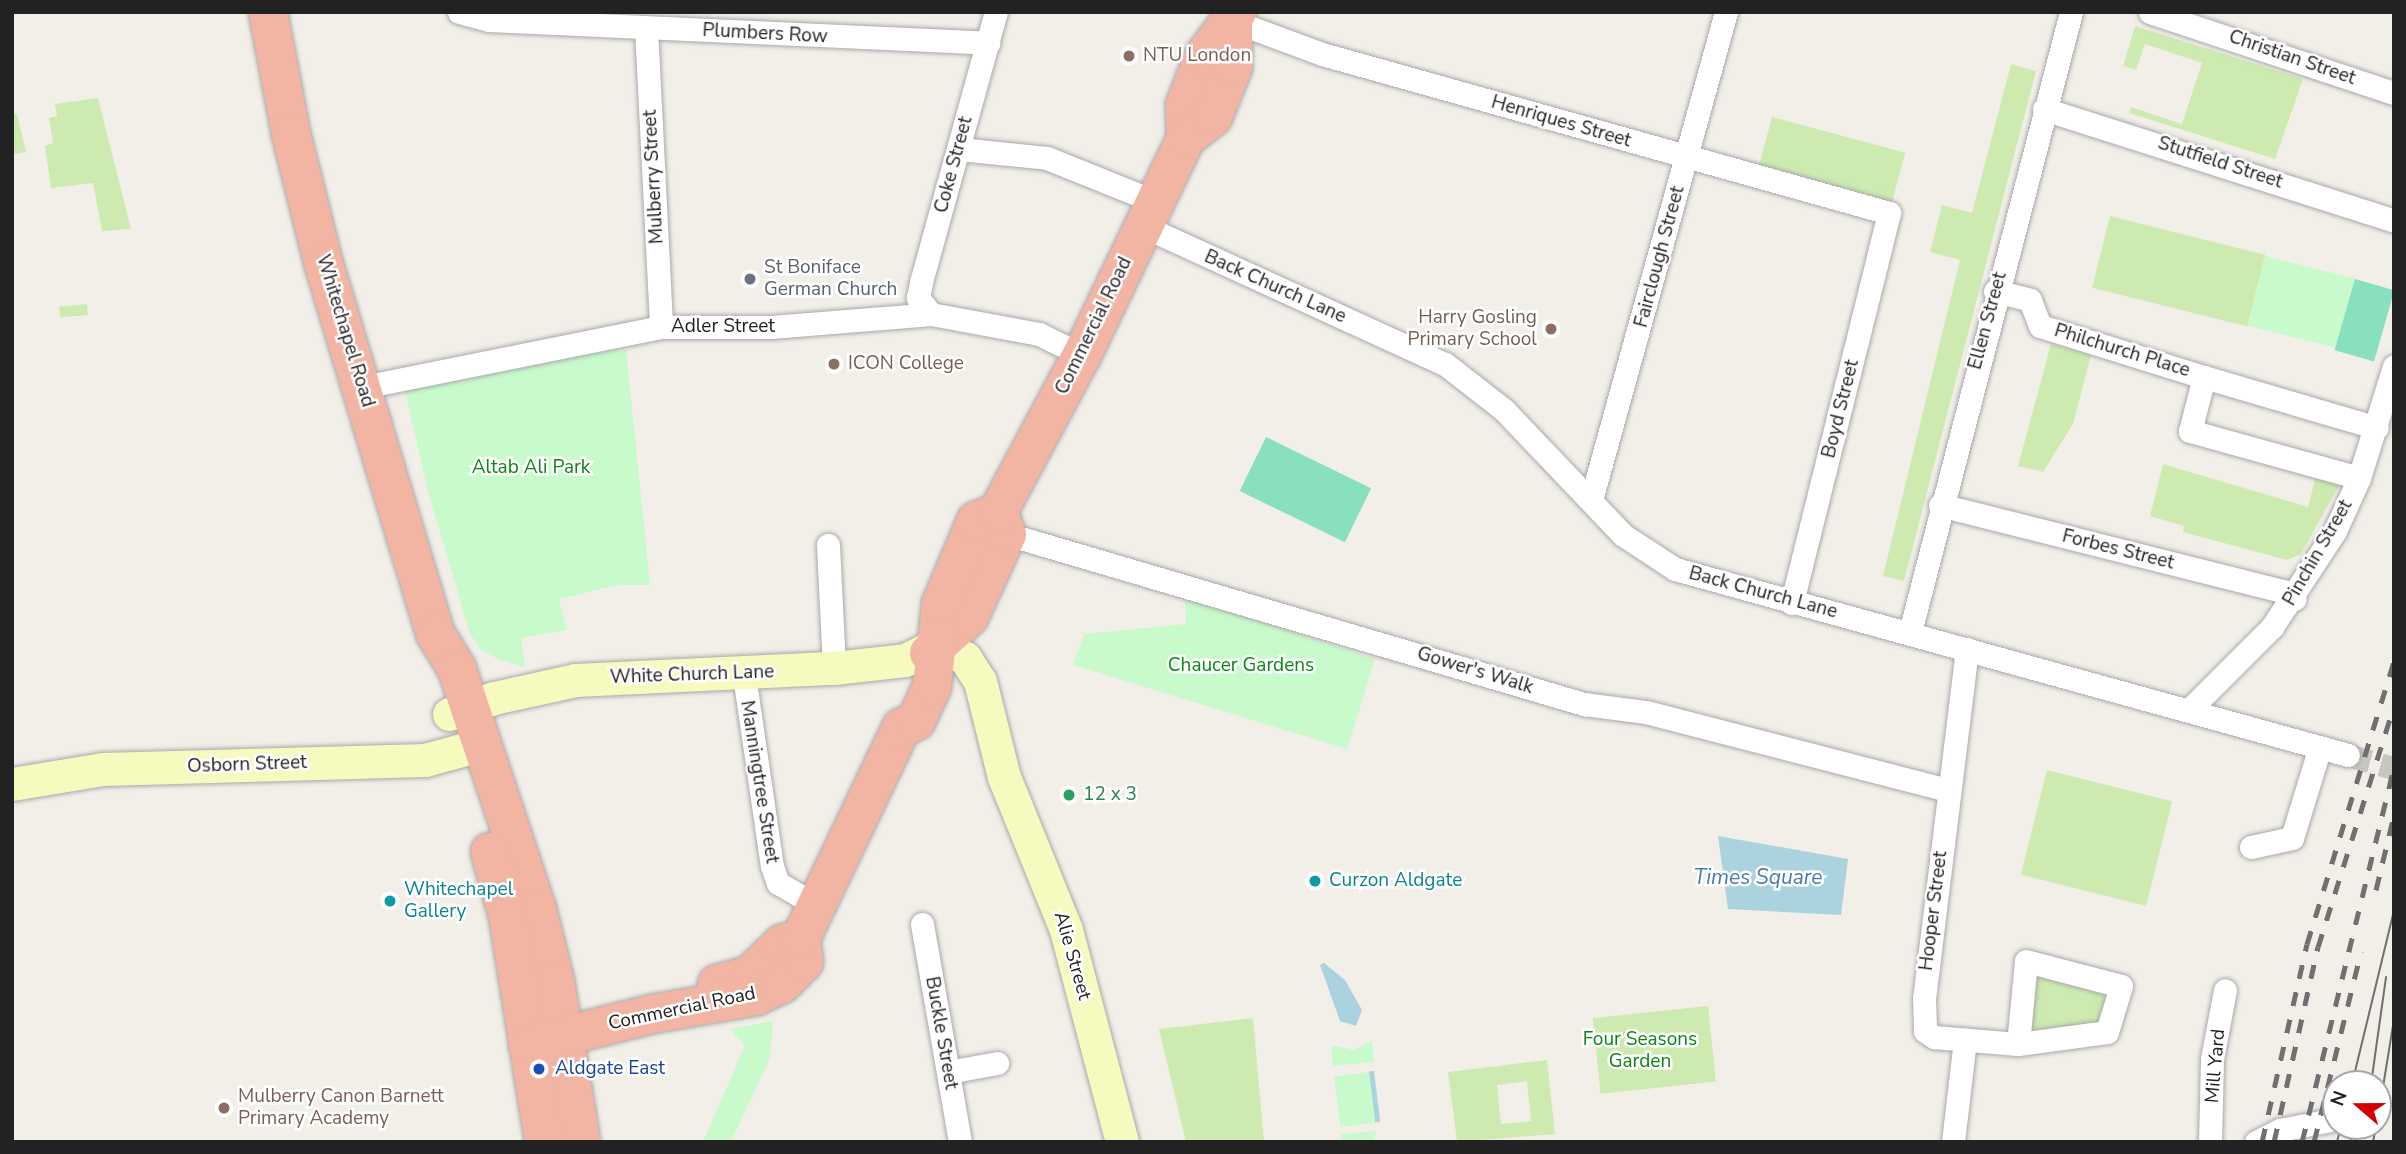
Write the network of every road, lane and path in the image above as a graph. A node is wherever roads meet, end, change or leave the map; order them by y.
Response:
1 (268, 12) edge
2 (459, 12) edge
3 (996, 12) edge
4 (1726, 12) edge
5 (2071, 12) edge
6 (2150, 12) edge
7 (1235, 17) edge
8 (646, 28) junction
9 (988, 43) junction
10 (2394, 93) edge
11 (2044, 108) junction
12 (959, 149) junction
13 (1687, 159) junction
14 (1149, 214) junction
15 (1890, 216) joint
16 (2394, 221) edge
17 (1995, 291) junction
18 (931, 314) junction
19 (661, 327) junction
20 (1082, 355) junction
21 (2394, 366) edge
22 (2204, 377) junction
23 (363, 387) junction
24 (2377, 428) junction
25 (2359, 478) junction
26 (1591, 500) junction
27 (1940, 506) junction
28 (1002, 523) junction
29 (828, 545) dead end
30 (2295, 599) junction
31 (1792, 603) junction
32 (1910, 632) junction
33 (936, 645) junction
34 (1967, 649) junction
35 (834, 668) junction
36 (744, 675) junction
37 (2190, 708) junction
38 (459, 711) junction
39 (2320, 747) junction
40 (470, 748) junction
41 (2348, 755) tunnel mouth
42 (12, 785) edge
43 (1948, 790) junction
44 (2251, 847) dead end
45 (810, 922) junction
46 (922, 924) dead end
47 (2225, 990) dead end
48 (544, 1031) junction
49 (1964, 1045) junction
50 (2023, 1050) junction
51 (997, 1063) dead end
52 (948, 1072) junction
53 (2322, 1122) edge
54 (579, 1136) edge
55 (544, 1142) edge
56 (960, 1142) edge
57 (1122, 1142) edge
58 (1954, 1142) edge
59 (2210, 1142) edge
60 (2256, 1142) edge

1 - 23 highway, Whitechapel Road
2 - 8 street, Plumbers Row
3 - 9 street, Coke Street
4 - 13 street, Fairclough Street
5 - 11 street, Ellen Street
6 - 10 street, Christian Street
7 - 13 street, Henriques Street
7 - 14 highway, Commercial Road
8 - 9 street, Plumbers Row
8 - 19 street, Mulberry Street
9 - 12 street, Coke Street
11 - 16 street, Stutfield Street
11 - 17 street, Ellen Street
12 - 14 street, Back Church Lane
12 - 18 street, Coke Street
13 - 15 street, Henriques Street
13 - 26 street, Fairclough Street
14 - 20 highway, Commercial Road
14 - 26 street, Back Church Lane
15 - 31 street, Boyd Street
17 - 22 street, Philchurch Place
17 - 27 street, Ellen Street
18 - 19 street, Adler Street
18 - 20 street, Adler Street
19 - 23 street, Adler Street
20 - 28 highway, Commercial Road
21 - 24 street, Pinchin Street
22 - 24 street
22 - 25 street, Philchurch Place
23 - 38 highway, Whitechapel Road
24 - 25 street, Pinchin Street
25 - 30 street, Pinchin Street
26 - 31 street, Back Church Lane
27 - 30 street, Forbes Street
27 - 32 street, Ellen Street
28 - 33 highway, Commercial Road
28 - 43 street, Gower's Walk
29 - 35 street
30 - 37 street, Pinchin Street
31 - 32 street, Back Church Lane
32 - 34 street, Back Church Lane
33 - 35 main road, White Church Lane
33 - 45 highway, Commercial Road
33 - 57 main road, Alie Street
34 - 37 street, Back Church Lane
34 - 43 street, Hooper Street
35 - 36 main road, White Church Lane
36 - 38 main road, White Church Lane
36 - 45 street, Manningtree Street
37 - 39 street, Back Church Lane
38 - 40 highway, Whitechapel Road
39 - 41 street, Back Church Lane
39 - 44 street
40 - 42 main road, Osborn Street
40 - 48 highway, Whitechapel Road
43 - 49 street, Hooper Street
45 - 48 highway, Commercial Road
46 - 52 street, Buckle Street
47 - 59 street, Mill Yard
48 - 54 highway
48 - 55 highway
49 - 50 street
49 - 58 street
50 - 50 street
51 - 52 street
52 - 56 street, Buckle Street
53 - 60 street

